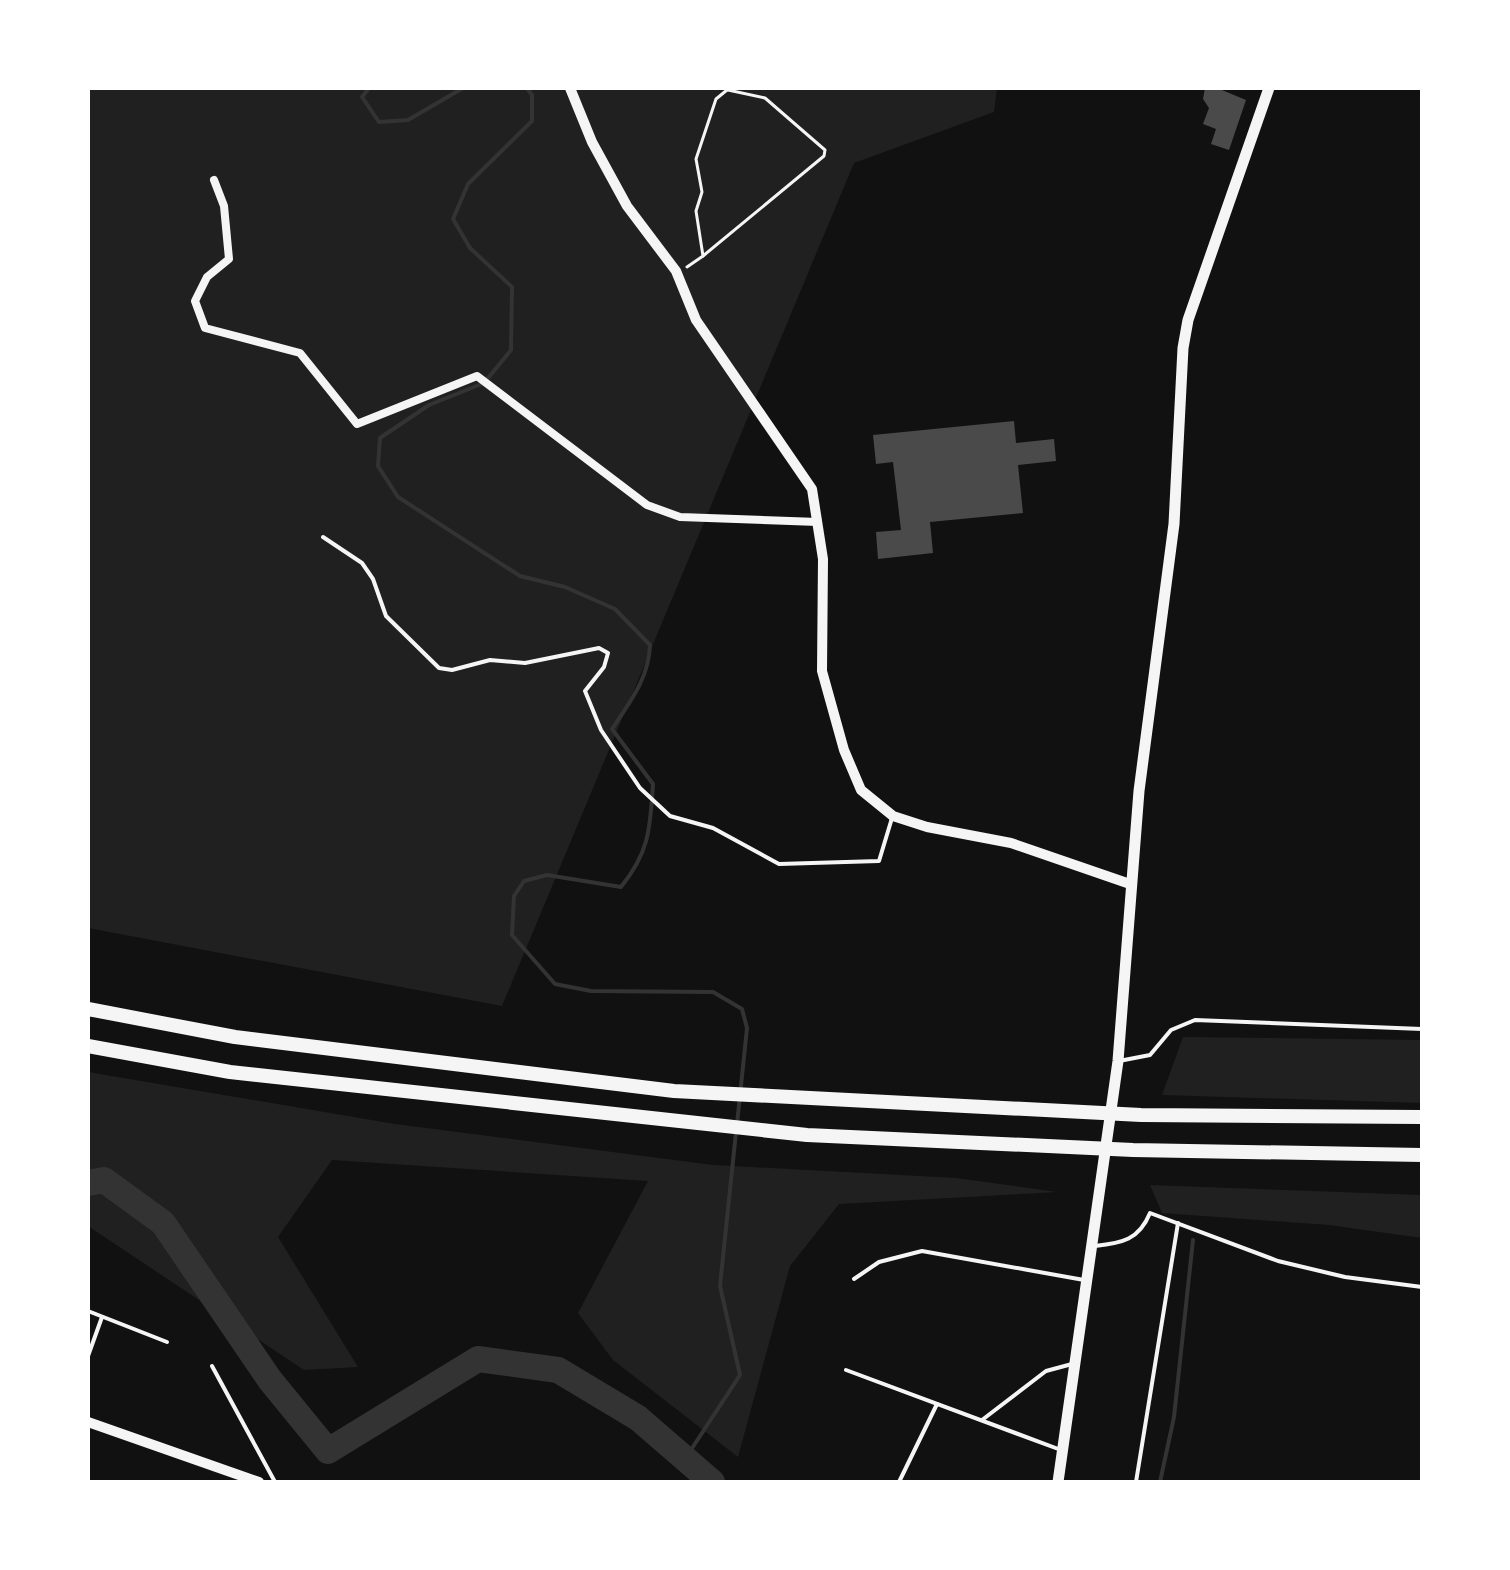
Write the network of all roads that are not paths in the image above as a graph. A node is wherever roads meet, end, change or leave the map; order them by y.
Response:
1 (570, 88) edge
2 (1269, 88) edge
3 (214, 180) dead end
4 (818, 522) junction
5 (323, 537) dead end
6 (893, 816) junction
7 (1130, 884) junction
8 (88, 1009) edge
9 (1422, 1029) edge
10 (88, 1046) edge
11 (1118, 1061) junction
12 (1422, 1117) edge
13 (1422, 1155) edge
14 (1178, 1223) junction
15 (1091, 1246) junction
16 (854, 1279) dead end
17 (1086, 1280) junction
18 (1422, 1287) edge
19 (88, 1311) edge
20 (102, 1317) junction
21 (167, 1342) dead end
22 (88, 1356) edge
23 (1074, 1363) junction
24 (212, 1366) dead end
25 (846, 1370) dead end
26 (937, 1404) junction
27 (981, 1421) junction
28 (88, 1422) edge
29 (1063, 1451) junction
30 (259, 1482) edge
31 (275, 1482) edge
32 (899, 1482) edge
33 (1058, 1482) edge
34 (1136, 1482) edge

1 - 4 street
2 - 7 main road
3 - 4 street
4 - 6 street
5 - 6 lane
6 - 7 street
7 - 11 main road
8 - 12 highway
9 - 11 lane
10 - 13 highway
11 - 15 main road
14 - 15 lane
14 - 18 lane
14 - 34 lane
15 - 17 main road
16 - 17 lane
17 - 23 main road
19 - 20 lane
20 - 21 lane
20 - 22 lane
23 - 27 lane
23 - 29 main road
24 - 31 lane
25 - 26 lane
26 - 27 lane
26 - 32 lane
27 - 29 lane
28 - 30 street
29 - 33 main road

